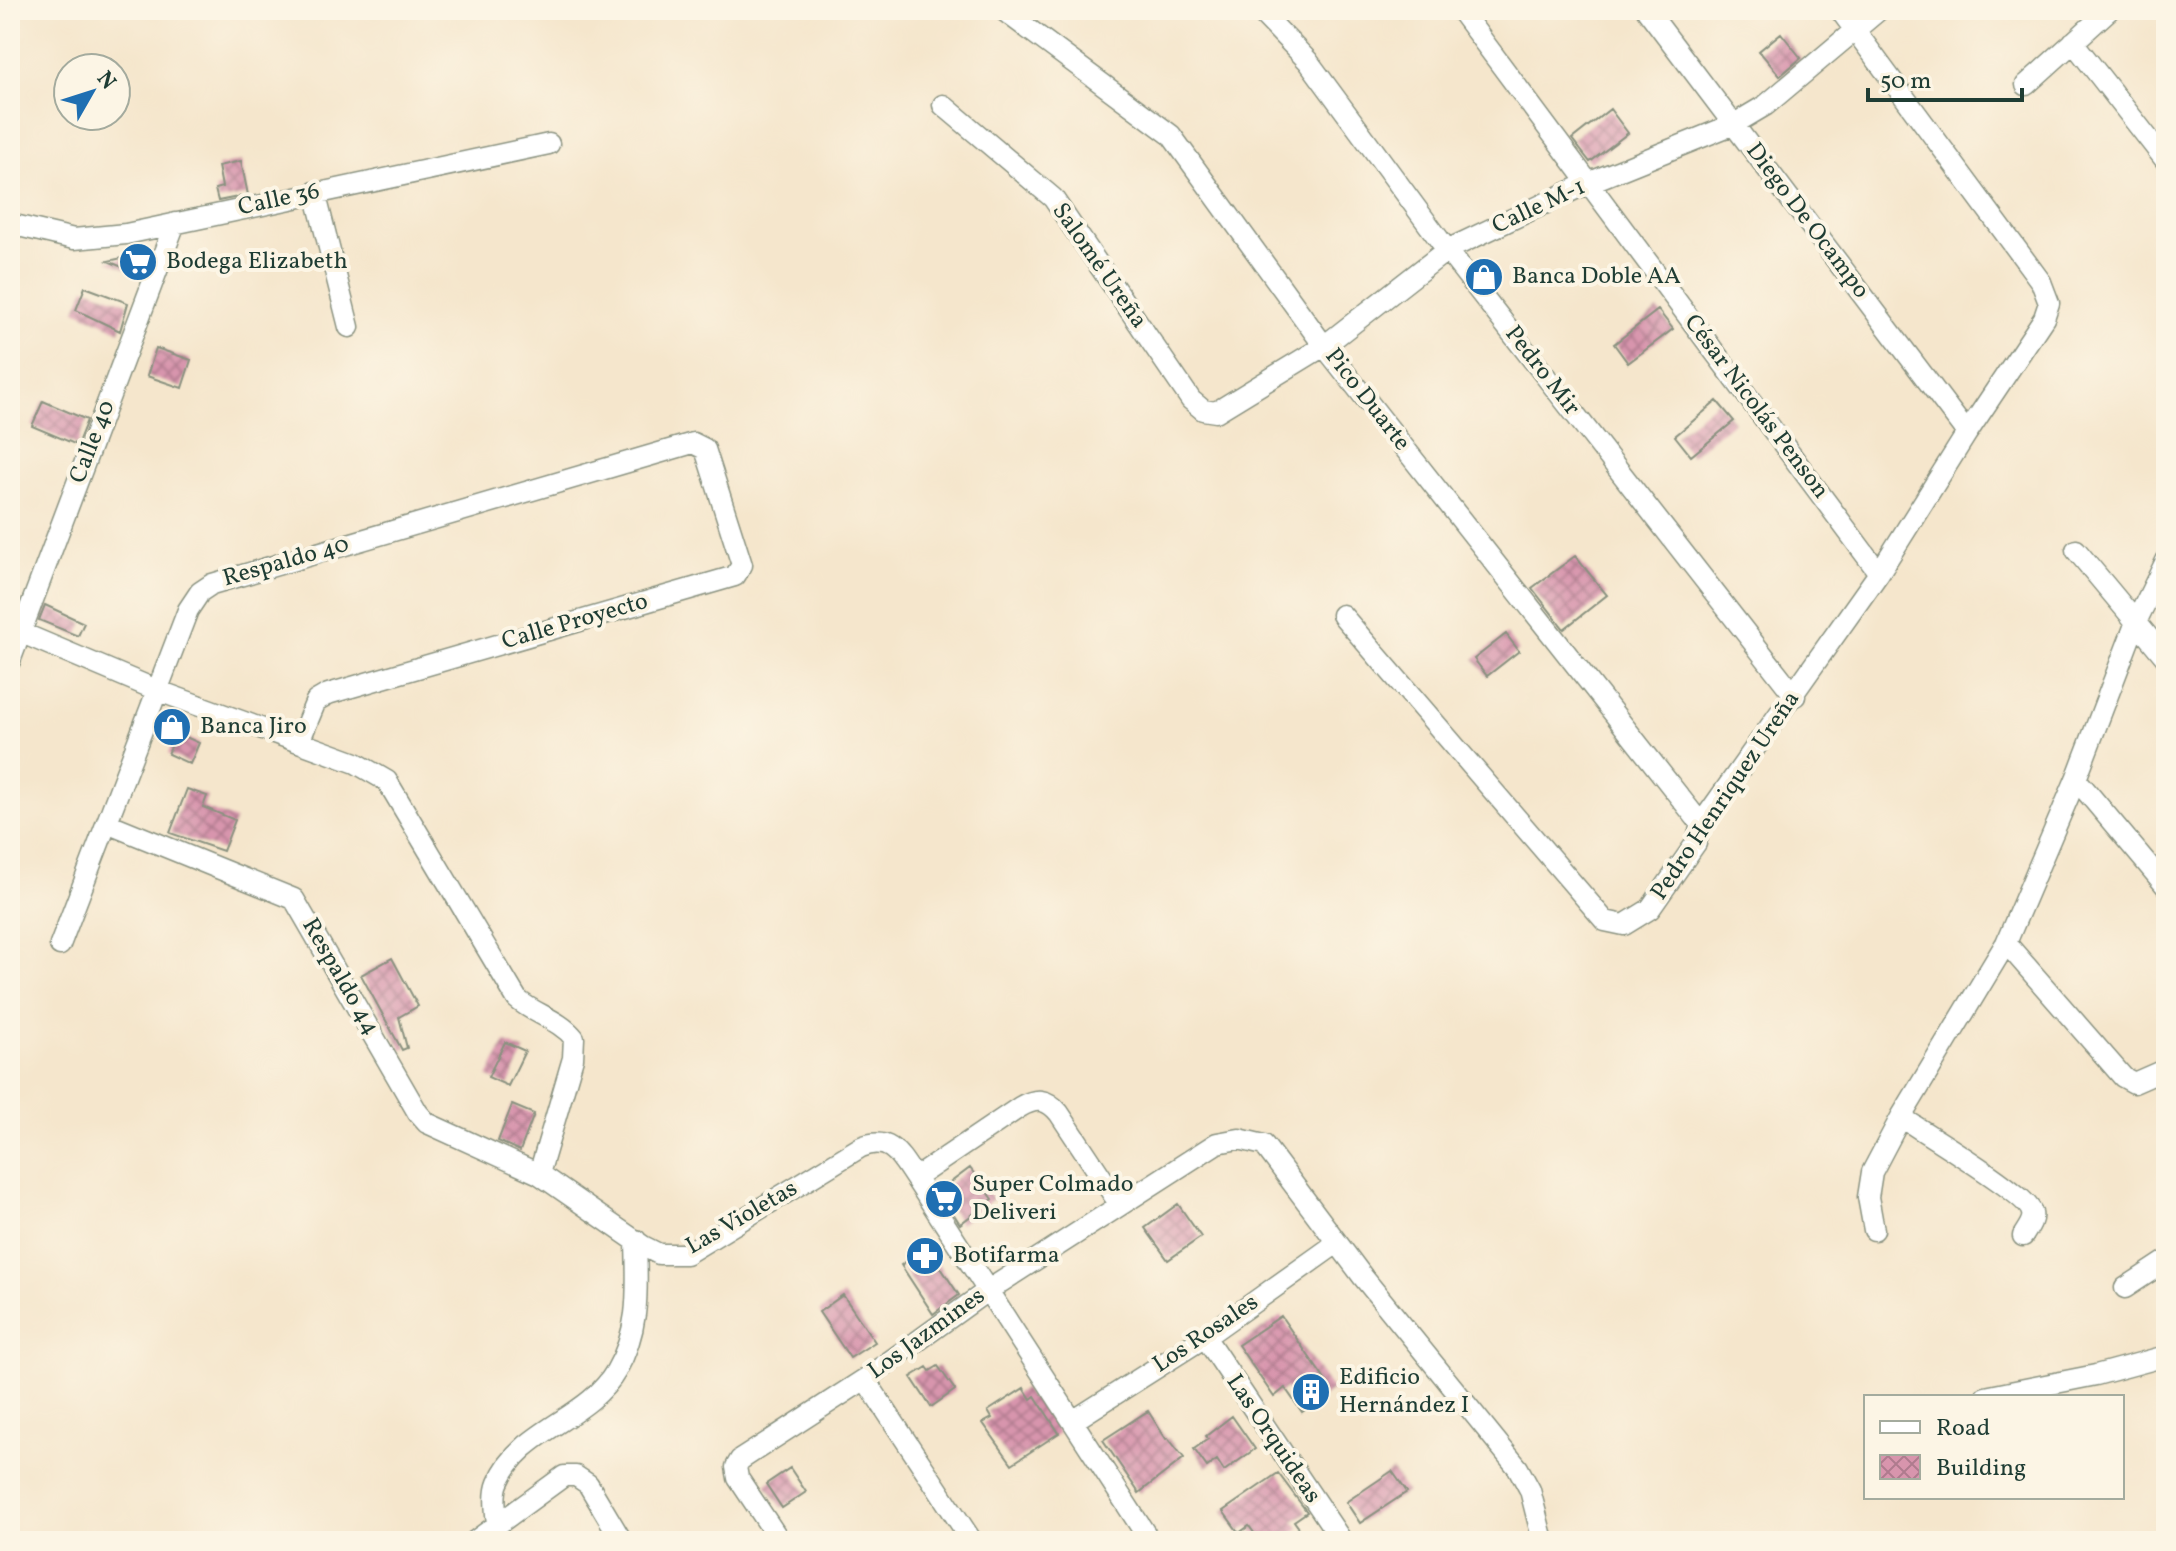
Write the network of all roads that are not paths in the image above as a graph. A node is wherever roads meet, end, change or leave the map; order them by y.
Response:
1 (1003, 10) edge
2 (1259, 10) edge
3 (1460, 10) edge
4 (1647, 10) edge
5 (1840, 10) edge
6 (1879, 10) edge
7 (2109, 10) edge
8 (1856, 29) junction
9 (2073, 42) junction
10 (2026, 85) dead end
11 (943, 105) dead end
12 (1734, 124) junction
13 (549, 144) dead end
14 (2166, 161) edge
15 (1588, 183) junction
16 (315, 192) junction
17 (175, 223) junction
18 (11, 229) edge
19 (1447, 250) junction
20 (349, 327) dead end
21 (1324, 346) junction
22 (1203, 410) joint
23 (1967, 433) junction
24 (693, 443) joint
25 (2076, 550) dead end
26 (2166, 561) edge
27 (1879, 573) junction
28 (1342, 615) dead end
29 (2136, 622) junction
30 (16, 630) edge
31 (2166, 658) edge
32 (10, 661) edge
33 (159, 691) junction
34 (1795, 696) junction
35 (299, 742) junction
36 (2076, 779) junction
37 (107, 823) junction
38 (1701, 824) junction
39 (2166, 886) edge
40 (2006, 943) junction
41 (60, 945) dead end
42 (2166, 1069) edge
43 (1901, 1117) junction
44 (539, 1174) junction
45 (915, 1178) junction
46 (1120, 1205) junction
47 (1874, 1230) dead end
48 (2023, 1236) dead end
49 (636, 1240) junction
50 (1337, 1243) junction
51 (2166, 1261) edge
52 (2125, 1288) dead end
53 (987, 1291) junction
54 (1205, 1337) junction
55 (2166, 1356) edge
56 (865, 1379) junction
57 (1995, 1395) edge
58 (1073, 1421) junction
59 (497, 1525) junction
60 (773, 1539) edge
61 (475, 1541) edge
62 (622, 1541) edge
63 (972, 1541) edge
64 (1150, 1541) edge
65 (1342, 1541) edge
66 (1543, 1541) edge

1 - 21 street, Pico Duarte
2 - 19 street, Pedro Mir
3 - 15 street, César Nicolás Penson
4 - 12 street, Diego De Ocampo
5 - 8 street
6 - 8 street, Calle M-1
7 - 9 street
8 - 12 street, Calle M-1
8 - 23 street, Pedro Henriquez Ureña
9 - 10 street
9 - 14 street
11 - 22 street, Salomé Ureña
12 - 15 street, Calle M-1
12 - 23 street, Diego De Ocampo
13 - 16 street, Calle 36
15 - 19 street, Calle M-1
15 - 27 street, César Nicolás Penson
16 - 17 street, Calle 36
16 - 20 street
17 - 18 street, Calle 36
17 - 30 street, Calle 40
19 - 21 street, Calle M-1
19 - 34 street, Pedro Mir
21 - 22 street, Calle M-1
21 - 38 street, Pico Duarte
23 - 27 street, Pedro Henriquez Ureña
24 - 33 street, Respaldo 40
24 - 35 street, Calle Proyecto
25 - 29 street
26 - 29 street
27 - 34 street, Pedro Henriquez Ureña
28 - 38 street, Pedro Henriquez Ureña
29 - 31 street
29 - 36 street
30 - 32 street, Calle 40
30 - 33 street
33 - 35 street
33 - 37 street, Respaldo 40
34 - 38 street, Pedro Henriquez Ureña
35 - 44 street
36 - 39 street
36 - 40 street
37 - 41 street, Respaldo 40
37 - 44 street, Respaldo 44
40 - 42 street
40 - 43 street
43 - 47 street
43 - 48 street
44 - 49 street, Las Violetas
45 - 46 street
45 - 49 street, Las Violetas
45 - 53 street, Las Violetas
46 - 50 street, Los Jazmines
46 - 53 street, Los Jazmines
49 - 59 street
50 - 54 street, Los Rosales
50 - 66 street
51 - 52 street
53 - 56 street, Los Jazmines
53 - 58 street, Las Violetas
54 - 58 street, Los Rosales
54 - 65 street, Las Orquideas
55 - 57 street
56 - 60 street, Los Jazmines
56 - 63 street
58 - 64 street, Las Violetas
59 - 61 street
59 - 62 street

